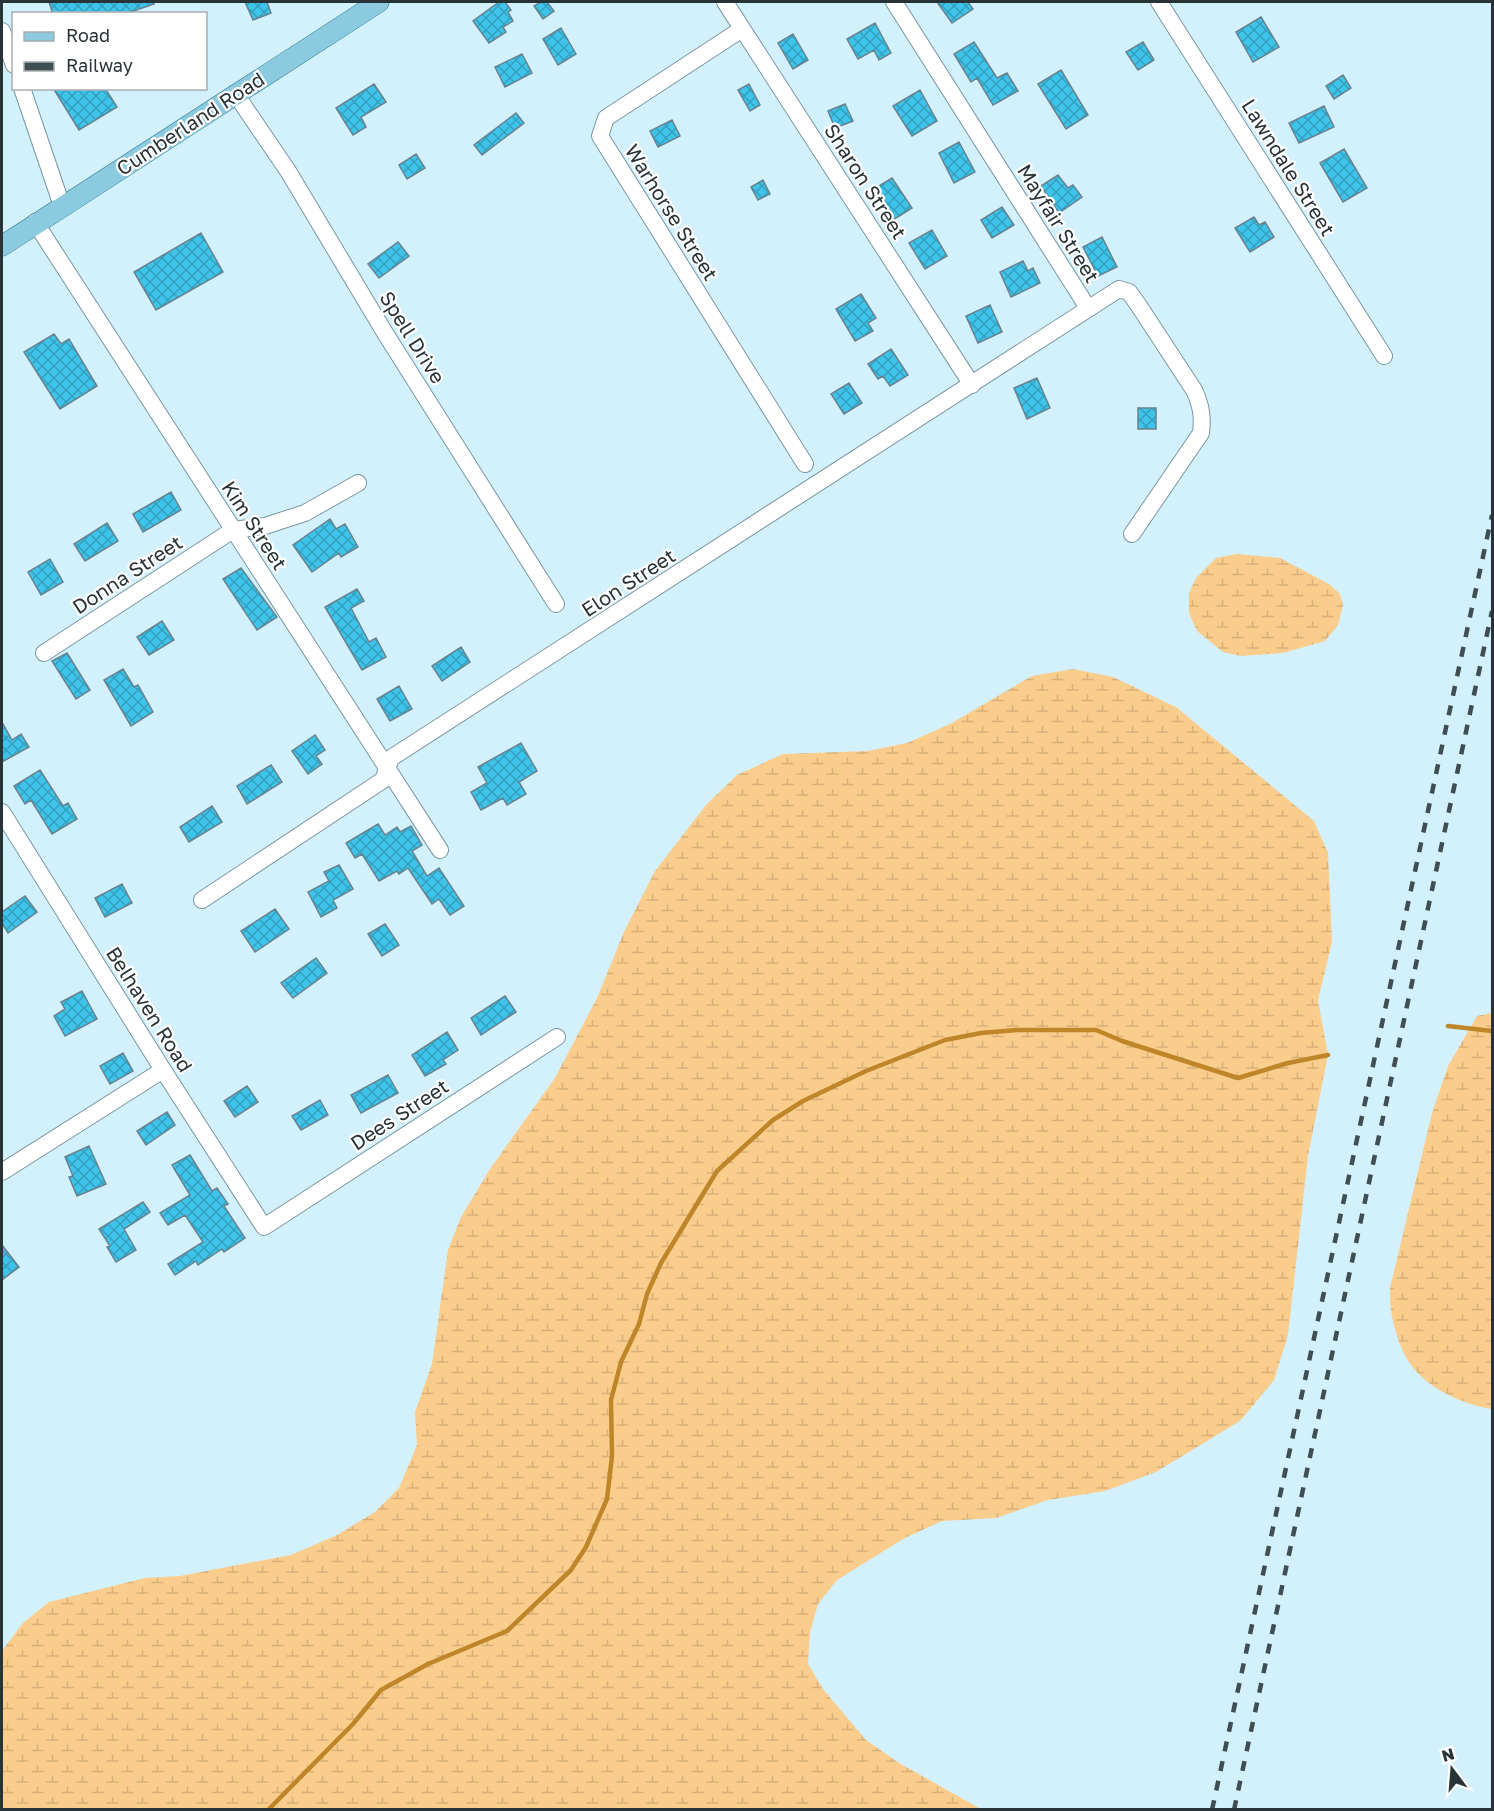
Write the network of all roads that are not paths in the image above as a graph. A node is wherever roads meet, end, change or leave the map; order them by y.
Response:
1 (379, 2) edge
2 (724, 2) edge
3 (894, 2) edge
4 (1159, 2) edge
5 (742, 29) junction
6 (2, 31) edge
7 (12, 59) edge
8 (23, 90) edge
9 (235, 93) junction
10 (62, 206) junction
11 (35, 222) junction
12 (2, 242) edge
13 (1088, 308) junction
14 (1384, 356) dead end
15 (972, 385) junction
16 (805, 464) dead end
17 (358, 483) dead end
18 (233, 530) junction
19 (1132, 534) dead end
20 (556, 604) dead end
21 (44, 653) dead end
22 (387, 768) junction
23 (2, 812) edge
24 (440, 850) dead end
25 (202, 900) dead end
26 (557, 1037) dead end
27 (163, 1070) junction
28 (2, 1172) edge
29 (264, 1227) joint

1 - 9 main road, Cumberland Road
2 - 5 street, Sharon Street
3 - 13 street, Mayfair Street
4 - 14 street, Lawndale Street
5 - 15 street, Sharon Street
5 - 16 street, Warhorse Street
6 - 7 street
8 - 10 street
9 - 10 main road, Cumberland Road
9 - 20 street, Spell Drive
10 - 11 main road, Cumberland Road
11 - 12 main road, Cumberland Road
11 - 18 street, Kim Street
13 - 15 street, Elon Street
13 - 19 street, Mayfair Street
15 - 22 street, Elon Street
17 - 18 street
18 - 21 street, Donna Street
18 - 22 street, Kim Street
22 - 24 street, Kim Street
22 - 25 street, Elon Street
23 - 27 street, Belhaven Road
26 - 29 street, Dees Street
27 - 28 street
27 - 29 street, Belhaven Road

